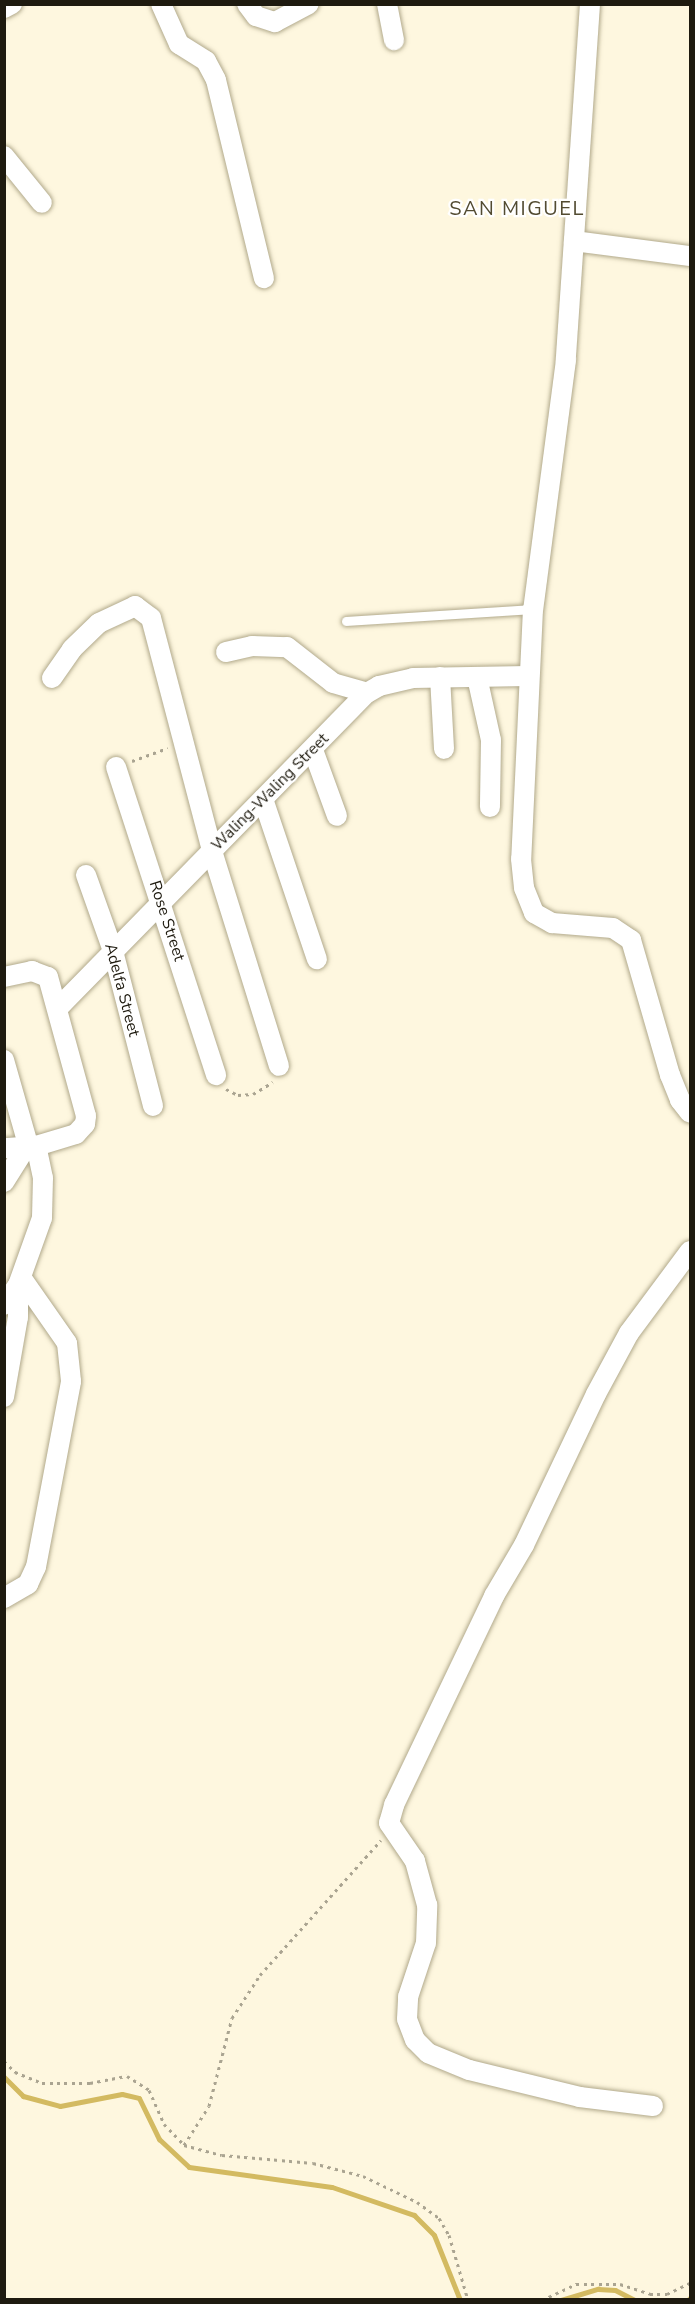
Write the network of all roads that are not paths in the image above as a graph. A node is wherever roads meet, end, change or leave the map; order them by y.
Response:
1 (12, 4) edge
2 (161, 4) edge
3 (247, 4) edge
4 (309, 4) edge
5 (387, 4) edge
6 (590, 4) edge
7 (4, 8) edge
8 (394, 40) dead end
9 (4, 156) edge
10 (42, 203) dead end
11 (574, 241) junction
12 (690, 256) edge
13 (264, 278) dead end
14 (533, 609) junction
15 (346, 621) dead end
16 (226, 652) dead end
17 (528, 676) junction
18 (440, 677) junction
19 (477, 677) junction
20 (52, 678) dead end
21 (367, 693) junction
22 (444, 749) dead end
23 (313, 750) junction
24 (116, 767) road end
25 (263, 799) junction
26 (490, 807) dead end
27 (337, 816) dead end
28 (212, 851) junction
29 (86, 875) dead end
30 (161, 901) junction
31 (112, 951) junction
32 (317, 958) dead end
33 (4, 977) edge
34 (58, 1008) junction
35 (4, 1060) edge
36 (279, 1066) road end
37 (216, 1074) road end
38 (153, 1106) dead end
39 (690, 1113) edge
40 (32, 1145) junction
41 (4, 1148) edge
42 (4, 1182) edge
43 (690, 1251) edge
44 (20, 1281) junction
45 (4, 1305) edge
46 (4, 1397) edge
47 (4, 1598) edge
48 (652, 2106) dead end

1 - 7 street
2 - 13 street
3 - 4 street
5 - 8 street
6 - 11 street
9 - 10 street
11 - 12 street
11 - 14 street
14 - 15 lane
14 - 17 street
16 - 21 street
17 - 19 street, Waling-Waling Street
17 - 39 street
18 - 19 street, Waling-Waling Street
18 - 21 street, Waling-Waling Street
18 - 22 street
19 - 26 street
20 - 28 street
21 - 23 street, Waling-Waling Street
23 - 25 street, Waling-Waling Street
23 - 27 street
24 - 30 street, Rose Street
25 - 28 street, Waling-Waling Street
25 - 32 street
28 - 30 street, Waling-Waling Street
28 - 36 street
29 - 31 street, Adelfa Street
30 - 31 street, Waling-Waling Street
30 - 37 street, Rose Street
31 - 34 street, Waling-Waling Street
31 - 38 street, Adelfa Street
33 - 34 street
34 - 40 street
35 - 40 street
40 - 41 street
40 - 42 street
40 - 44 street
43 - 48 street
44 - 45 street
44 - 46 street
44 - 47 street

